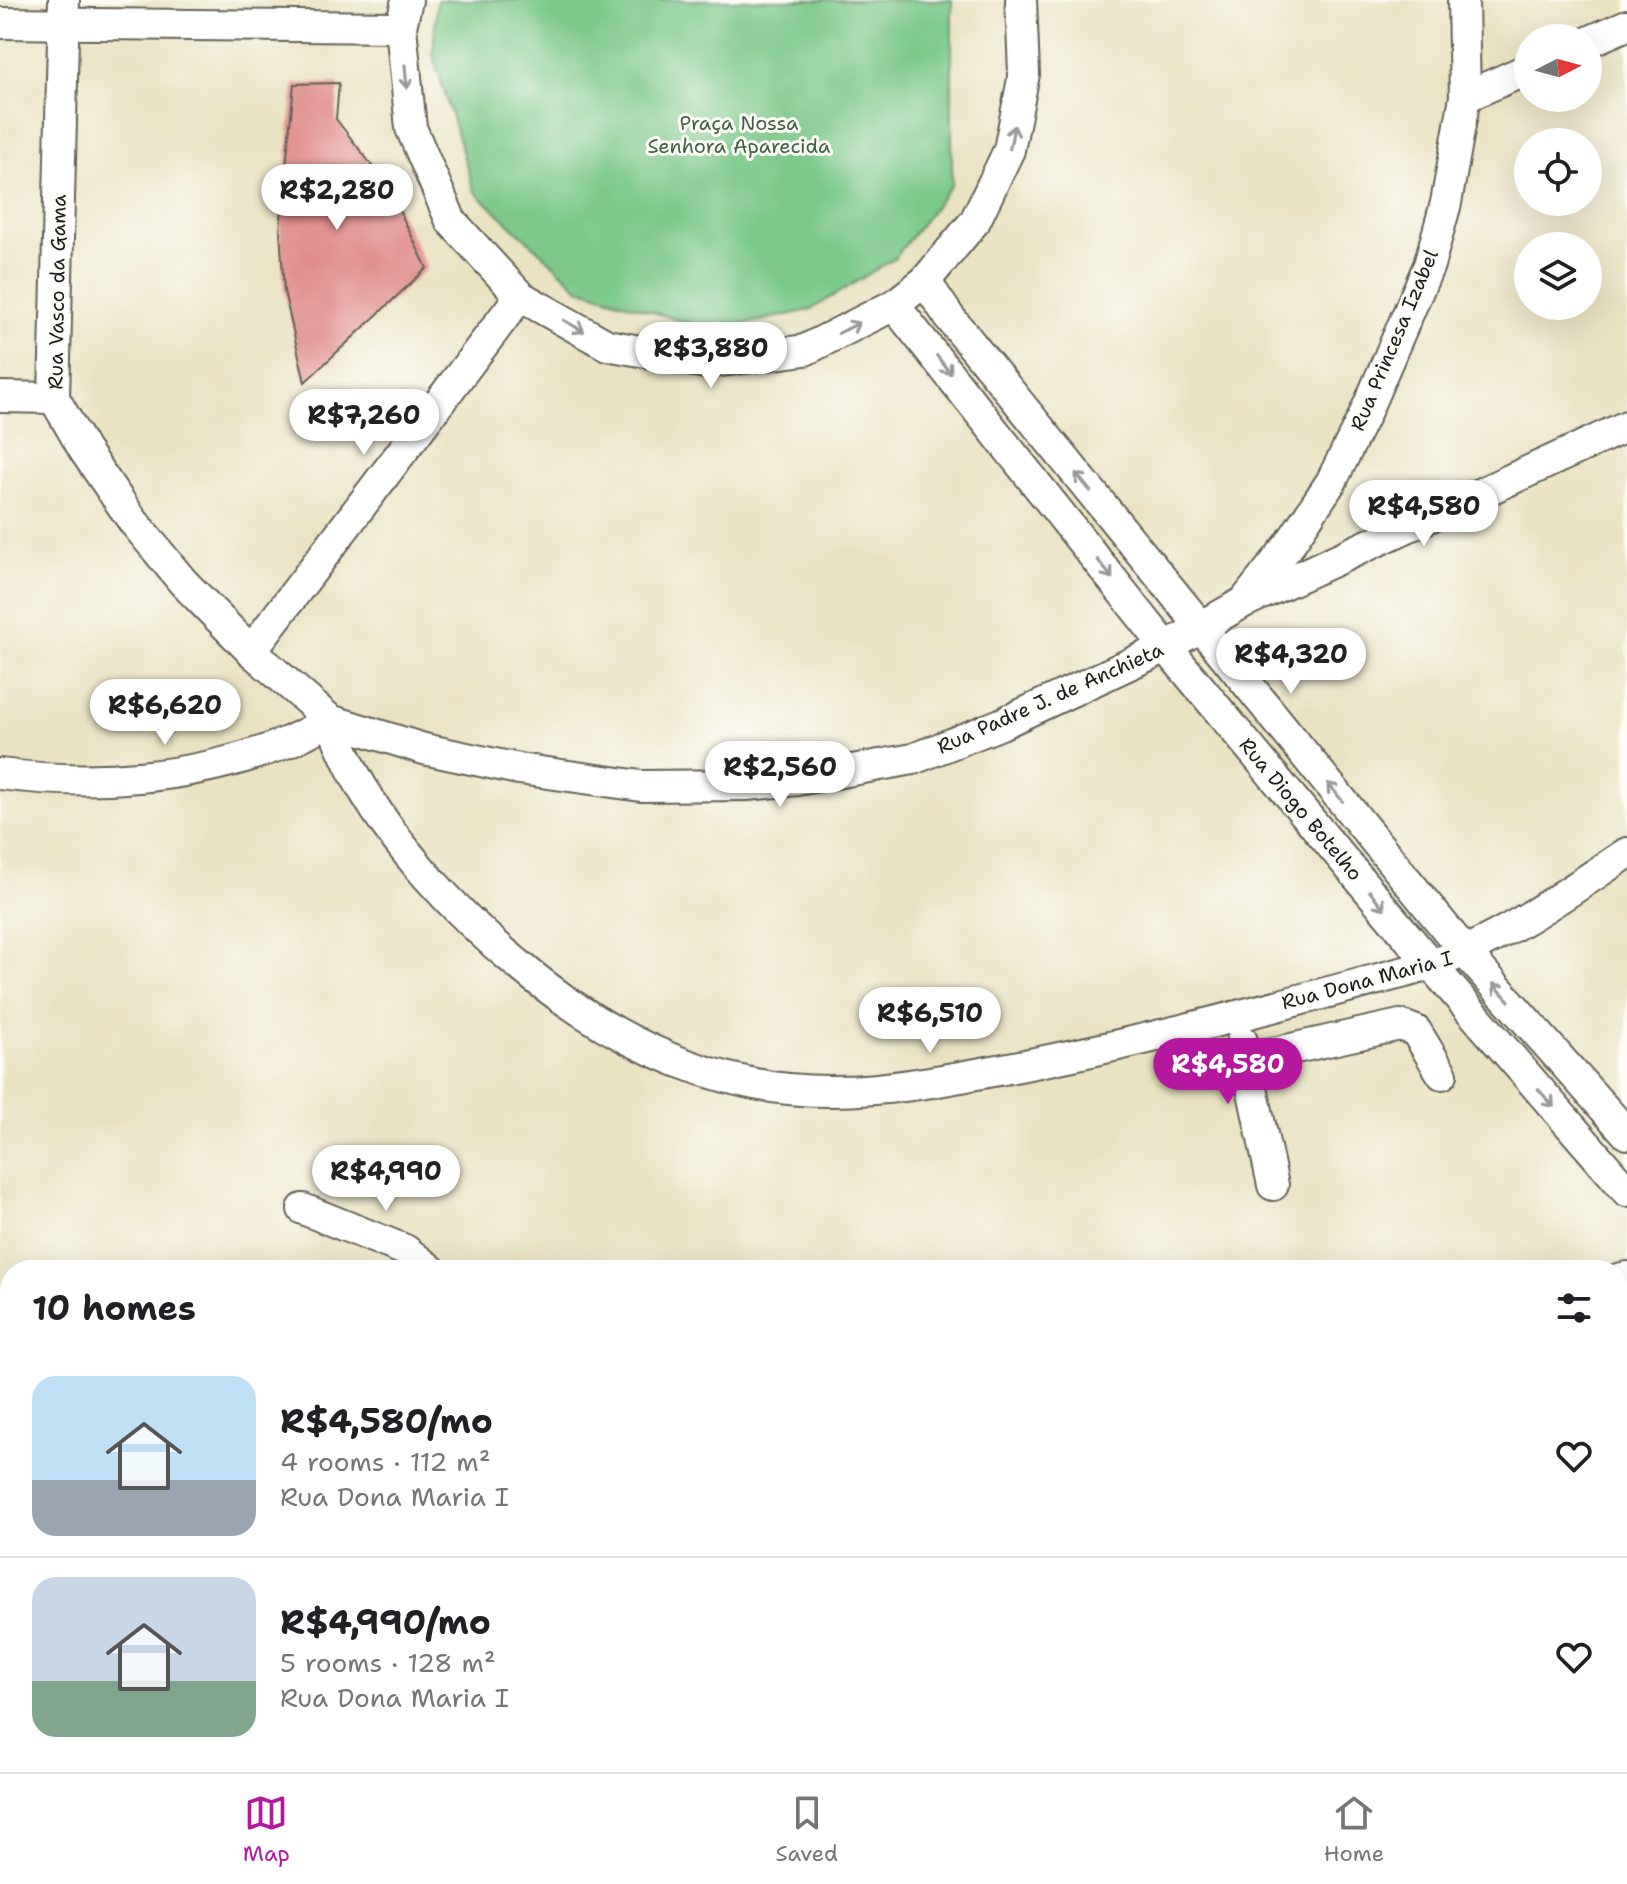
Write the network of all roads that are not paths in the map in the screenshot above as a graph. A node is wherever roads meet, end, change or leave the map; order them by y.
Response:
1 (1021, 0) edge
2 (1463, 0) edge
3 (64, 12) edge
4 (404, 14) edge
5 (0, 23) edge
6 (1627, 25) edge
7 (1602, 36) edge
8 (1514, 75) edge
9 (1465, 97) junction
10 (925, 281) junction
11 (520, 296) junction
12 (894, 305) junction
13 (0, 397) edge
14 (54, 398) junction
15 (1627, 426) edge
16 (1244, 602) junction
17 (1200, 627) junction
18 (1166, 647) junction
19 (251, 651) junction
20 (330, 720) junction
21 (0, 774) edge
22 (1627, 853) edge
23 (1466, 953) junction
24 (1431, 965) junction
25 (1237, 1016) junction
26 (1246, 1059) junction
27 (1442, 1074) dead end
28 (1627, 1134) edge
29 (1273, 1185) dead end
30 (1627, 1191) edge
31 (303, 1209) dead end
32 (418, 1260) edge

10 -> 1 street
2 - 9 street, Rua Princesa Izabel
3 - 4 street
3 - 5 street
3 - 14 street, Rua Vasco da Gama
4 -> 11 street
6 - 7 street
8 - 9 street
9 - 16 street, Rua Princesa Izabel
10 - 12 street
17 -> 10 street, Rua Diogo Botelho
11 -> 12 street
11 - 19 street
12 -> 18 street, Rua Diogo Botelho
13 - 14 street
14 - 19 street, Rua Vasco da Gama
15 - 16 street, Rua Padre J. de Anchieta
16 - 17 street, Rua Padre J. de Anchieta
17 - 18 street, Rua Padre J. de Anchieta
23 -> 17 street, Rua Diogo Botelho
18 - 20 street, Rua Padre J. de Anchieta
18 -> 24 street, Rua Diogo Botelho
19 - 20 street, Rua Vasco da Gama
20 - 21 street
20 - 25 street, Rua Dona Maria I
22 - 23 street, Rua Dona Maria I
23 - 24 street, Rua Dona Maria I
28 -> 23 street, Rua Diogo Botelho
24 - 25 street, Rua Dona Maria I
24 -> 30 street, Rua Diogo Botelho
25 - 26 street
26 - 27 street
26 - 29 street
31 - 32 street

